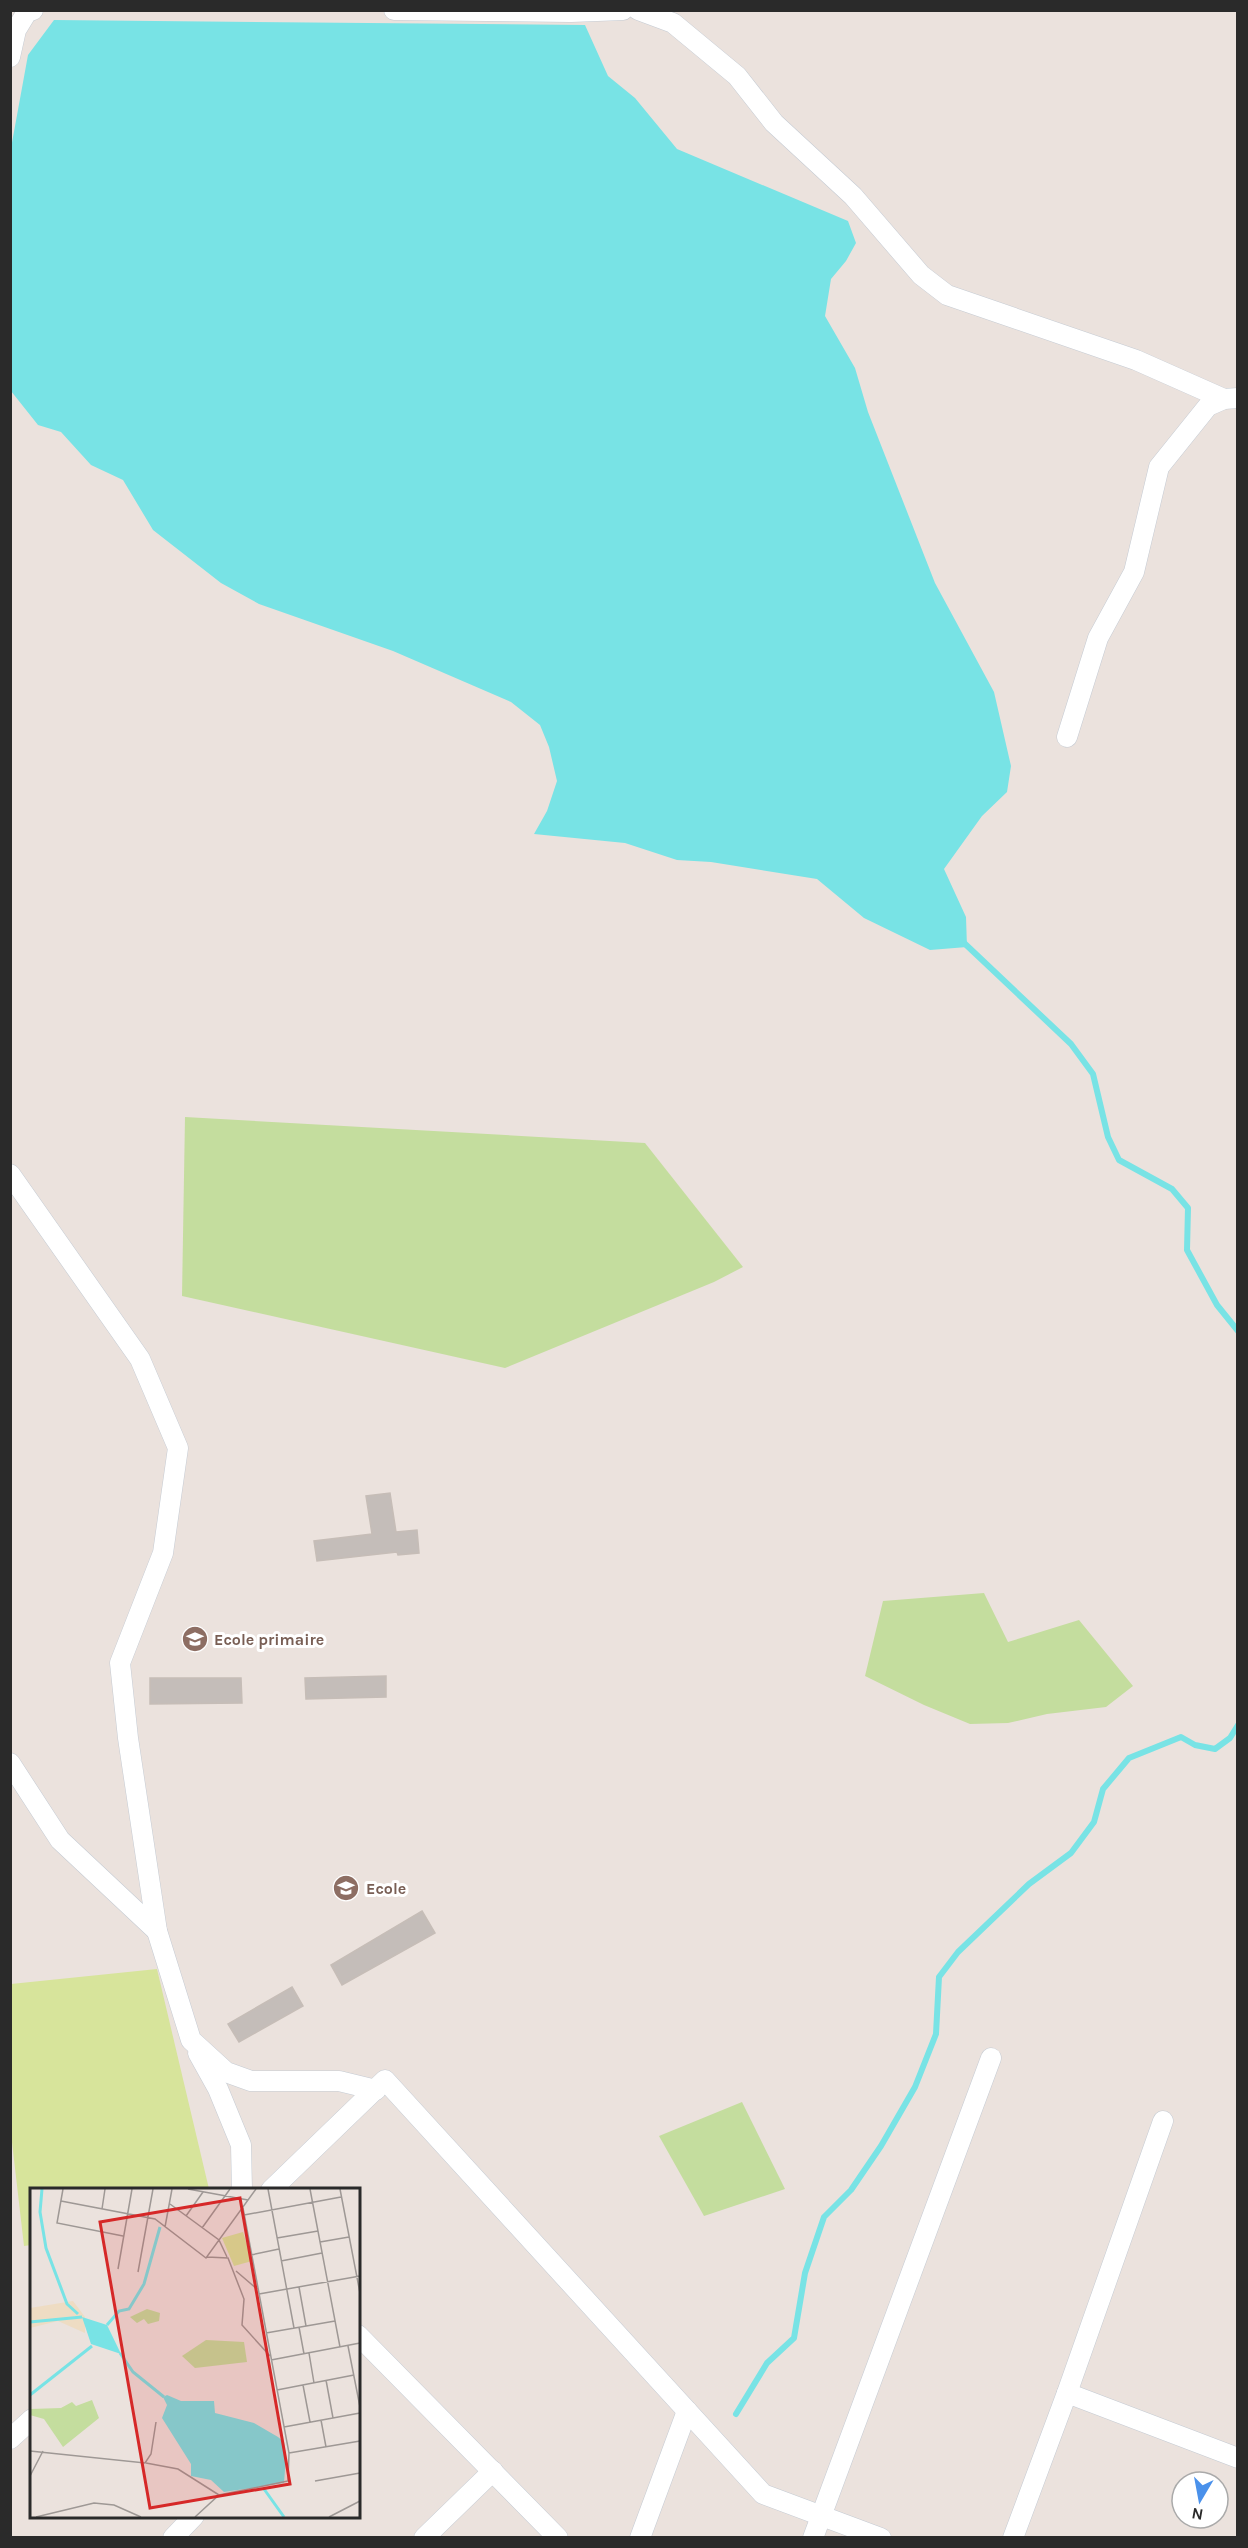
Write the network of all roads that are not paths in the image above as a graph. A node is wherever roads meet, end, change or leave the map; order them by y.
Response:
1 (33, 10) edge
2 (394, 10) edge
3 (623, 10) edge
4 (638, 10) edge
5 (10, 57) edge
6 (1231, 399) edge
7 (1067, 737) dead end
8 (10, 1174) edge
9 (10, 1763) edge
10 (157, 1931) junction
11 (191, 2040) junction
12 (991, 2058) dead end
13 (376, 2090) junction
14 (1163, 2121) dead end
15 (242, 2188) edge
16 (273, 2188) edge
17 (362, 2346) edge
18 (1067, 2393) junction
19 (687, 2411) junction
20 (30, 2421) edge
21 (10, 2439) edge
22 (1238, 2458) edge
23 (493, 2471) junction
24 (822, 2516) junction
25 (193, 2518) edge
26 (172, 2538) edge
27 (424, 2538) edge
28 (558, 2538) edge
29 (640, 2538) edge
30 (813, 2538) edge
31 (881, 2538) edge
32 (1014, 2538) edge

1 - 5 street
2 - 3 street
4 - 6 street
6 - 7 street
8 - 10 street
9 - 10 street
10 - 11 street
11 - 13 street
11 - 15 street
12 - 24 street
13 - 16 street
13 - 19 street
14 - 18 street
17 - 23 street
18 - 22 street
18 - 32 street
19 - 24 street
19 - 29 street
20 - 21 street
23 - 27 street
23 - 28 street
24 - 30 street
24 - 31 street
25 - 26 street

